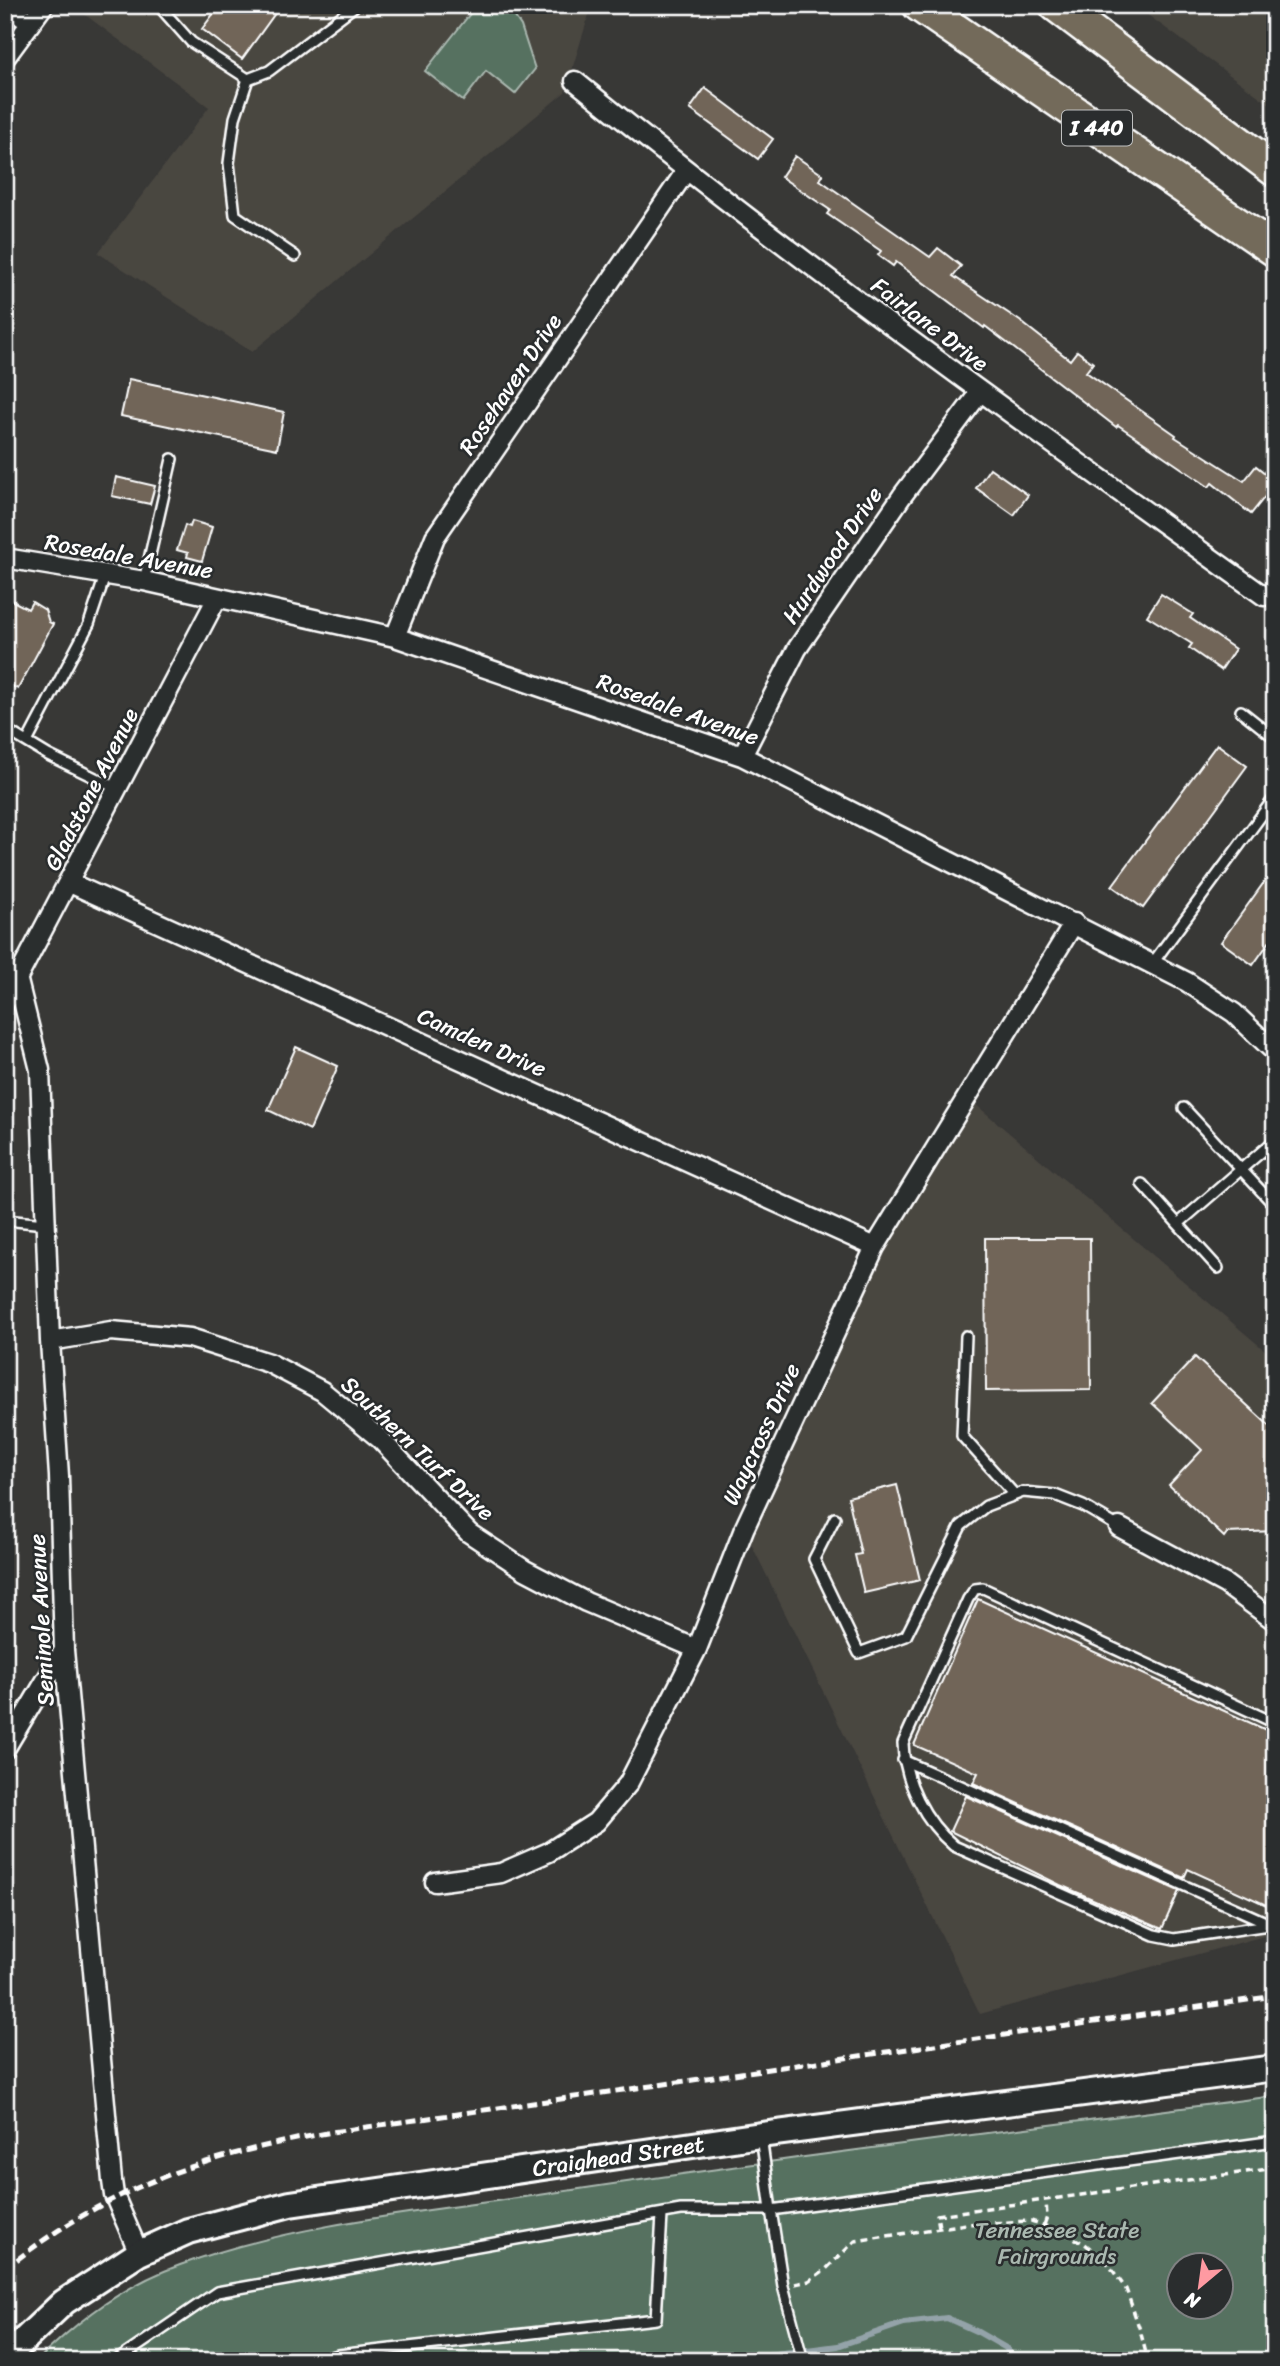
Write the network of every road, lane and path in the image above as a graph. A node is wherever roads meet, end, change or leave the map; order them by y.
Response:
1 (7, 5) edge
2 (44, 5) edge
3 (158, 5) edge
4 (356, 5) edge
5 (919, 5) edge
6 (1056, 5) edge
7 (30, 23) junction
8 (5, 58) edge
9 (248, 79) junction
10 (575, 81) dead end
11 (1275, 170) edge
12 (686, 171) junction
13 (1275, 250) edge
14 (295, 256) dead end
15 (980, 392) junction
16 (172, 459) dead end
17 (5, 558) edge
18 (105, 576) junction
19 (144, 581) junction
20 (1264, 596) dead end
21 (217, 597) junction
22 (396, 636) junction
23 (1241, 711) dead end
24 (5, 729) edge
25 (1275, 738) edge
26 (27, 742) junction
27 (742, 756) junction
28 (118, 789) junction
29 (1275, 797) edge
30 (70, 883) junction
31 (1074, 923) junction
32 (1152, 964) junction
33 (18, 981) junction
34 (5, 1002) edge
35 (1275, 1052) edge
36 (1184, 1108) dead end
37 (1275, 1140) edge
38 (1241, 1170) junction
39 (1142, 1184) dead end
40 (1275, 1206) edge
41 (5, 1220) edge
42 (46, 1224) junction
43 (1178, 1224) junction
44 (875, 1247) junction
45 (1218, 1268) dead end
46 (966, 1336) dead end
47 (50, 1341) junction
48 (1015, 1495) junction
49 (835, 1518) dead end
50 (1119, 1527) joint
51 (1273, 1617) edge
52 (697, 1649) junction
53 (64, 1650) junction
54 (1275, 1723) edge
55 (5, 1749) edge
56 (903, 1760) junction
57 (435, 1882) dead end
58 (1273, 1925) edge
59 (1275, 2068) edge
60 (761, 2135) junction
61 (1275, 2141) edge
62 (1275, 2168) edge
63 (1046, 2200) junction
64 (771, 2210) junction
65 (662, 2215) junction
66 (1044, 2225) junction
67 (939, 2227) junction
68 (139, 2253) junction
69 (783, 2286) junction
70 (5, 2358) edge
71 (116, 2361) edge
72 (320, 2361) edge
73 (803, 2361) edge
74 (1148, 2361) edge

1 - 7 street
2 - 7 street
3 - 9 lane
4 - 9 lane
5 - 13 highway, I 440
6 - 11 highway
7 - 8 street
9 - 14 lane
10 - 12 street, Fairlane Drive
12 - 15 street, Fairlane Drive
12 - 22 street, Rosehaven Drive
15 - 20 street, Fairlane Drive
15 - 27 street, Hurdwood Drive
16 - 19 lane
17 - 18 street, Rosedale Avenue
18 - 19 street, Rosedale Avenue
18 - 26 lane
19 - 21 street, Rosedale Avenue
21 - 22 street, Rosedale Avenue
21 - 28 street, Gladstone Avenue
22 - 27 street, Rosedale Avenue
23 - 25 lane
24 - 26 lane
26 - 28 lane
27 - 31 street, Rosedale Avenue
28 - 30 street, Gladstone Avenue
29 - 32 lane
30 - 33 street, Gladstone Avenue
30 - 44 street, Camden Drive
31 - 32 street, Rosedale Avenue
31 - 44 street, Waycross Drive
32 - 35 street, Rosedale Avenue
33 - 34 street, Gladstone Avenue
33 - 42 street, Seminole Avenue
36 - 38 lane
37 - 38 lane
38 - 40 lane
38 - 43 lane
39 - 43 lane
41 - 42 lane
42 - 47 street, Seminole Avenue
43 - 45 lane
44 - 52 street, Waycross Drive
46 - 48 lane
47 - 52 street, Southern Turf Drive
47 - 53 street, Seminole Avenue
48 - 49 lane
48 - 50 lane
50 - 51 street
52 - 57 street, Waycross Drive
53 - 55 street
53 - 68 street, Seminole Avenue
54 - 56 lane
56 - 58 lane
56 - 58 lane
59 - 60 street, Craighead Street
60 - 64 lane
60 - 68 street, Craighead Street
61 - 64 lane
62 - 63 path
63 - 66 path
63 - 67 path
64 - 65 lane
64 - 69 lane
65 - 71 lane
65 - 72 lane
66 - 67 path
66 - 74 path
67 - 69 path
68 - 70 street, Craighead Street
69 - 73 lane

